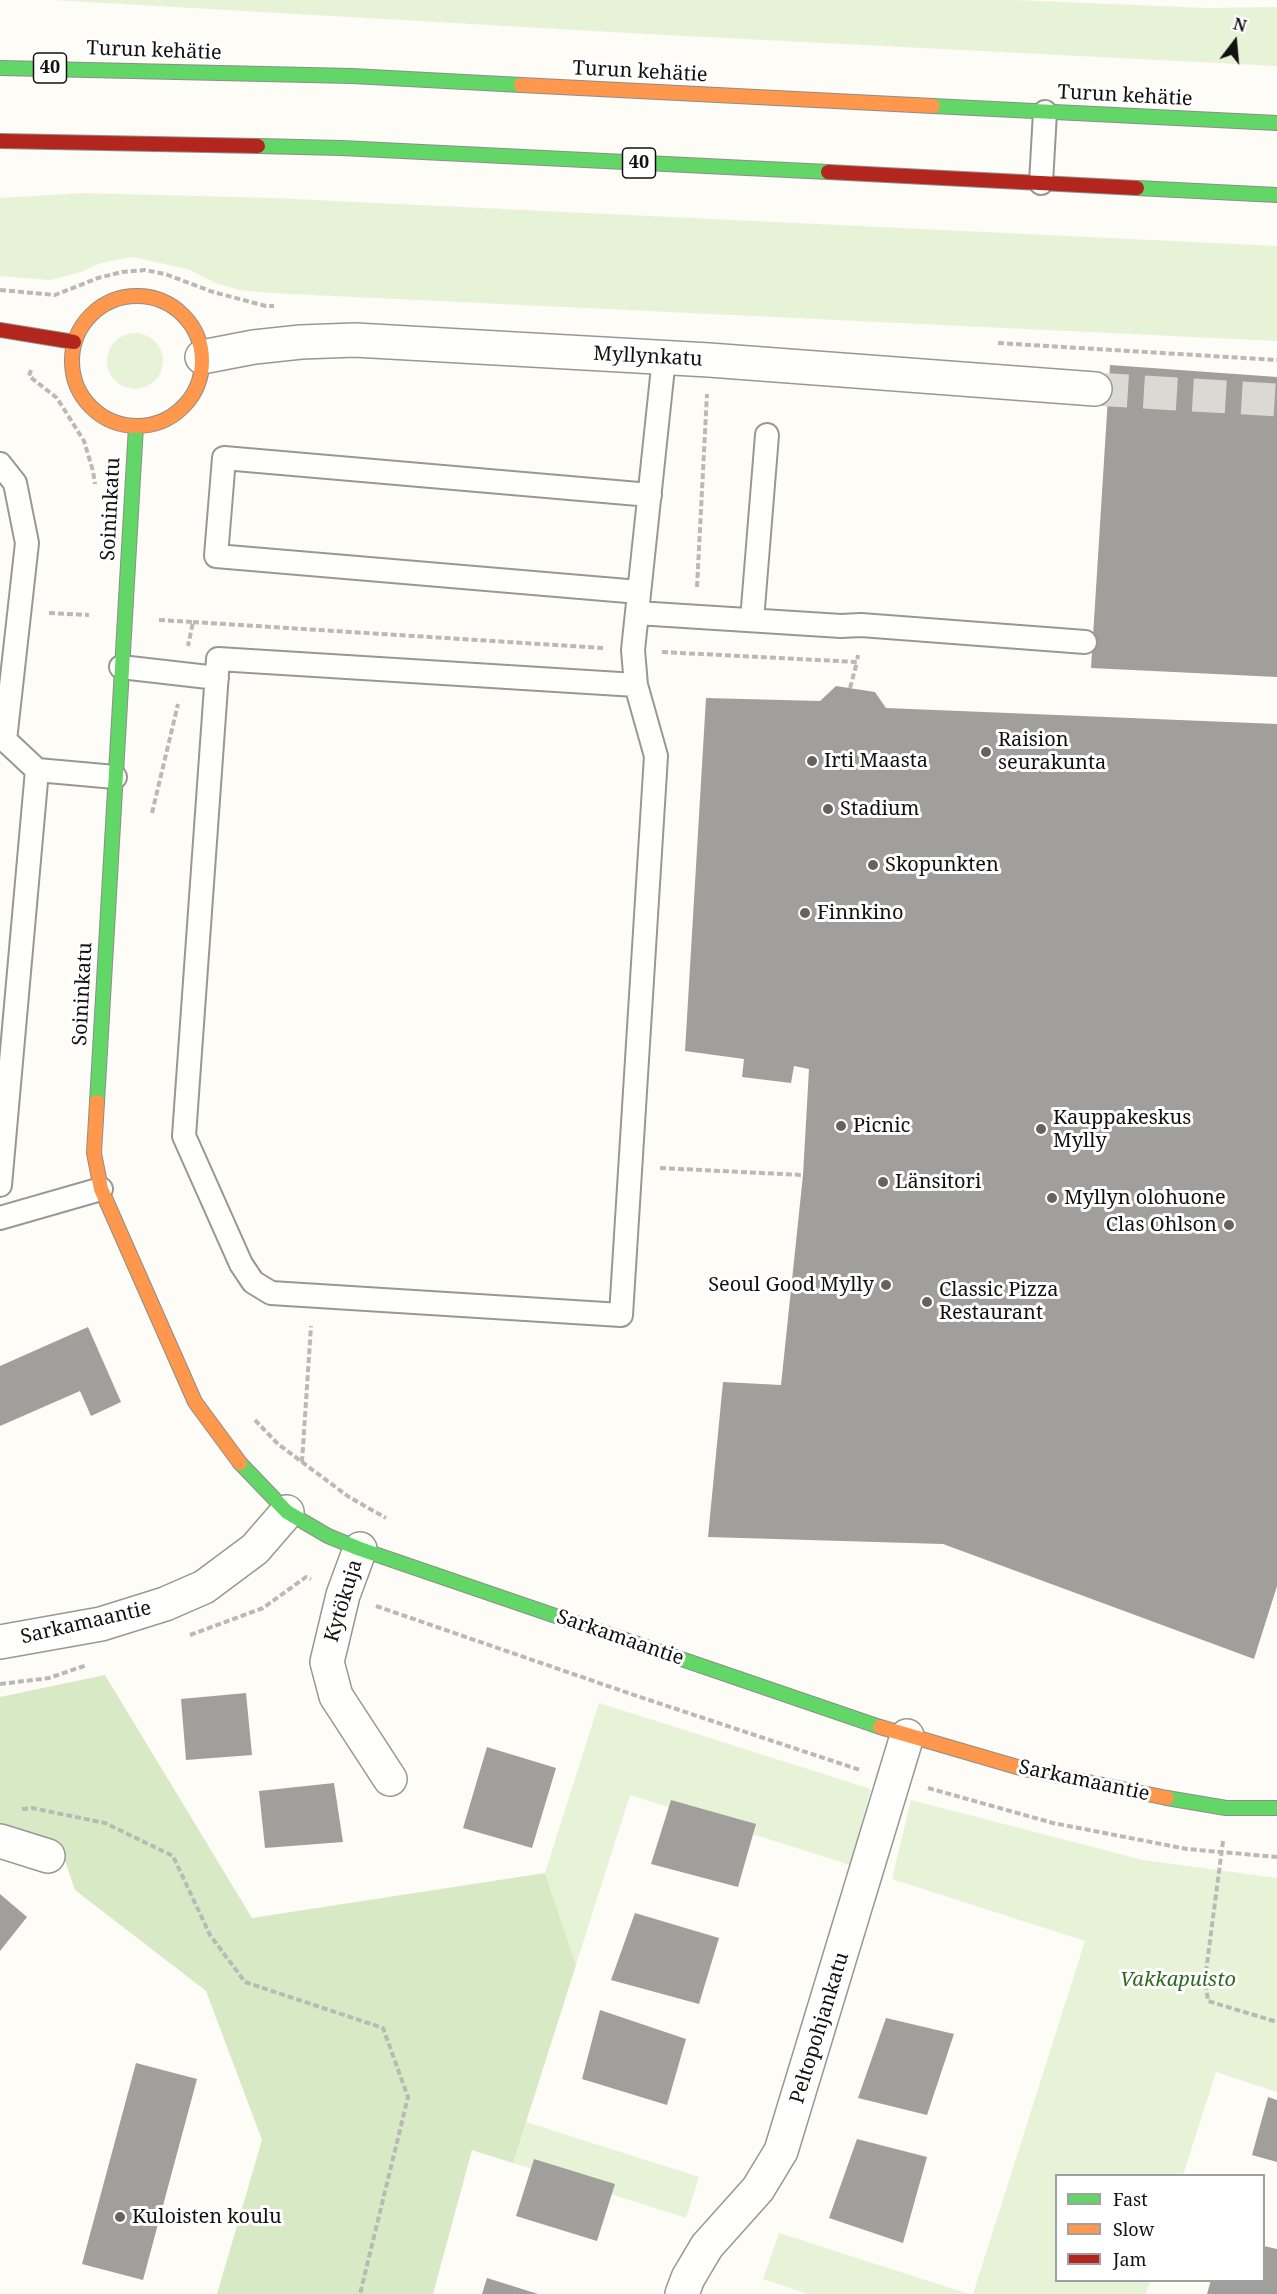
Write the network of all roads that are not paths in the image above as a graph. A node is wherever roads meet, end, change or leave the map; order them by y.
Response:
1 (33, 55) dead end
2 (0, 68) edge
3 (99, 69) junction
4 (1045, 112) junction
5 (1277, 123) edge
6 (0, 141) edge
7 (1041, 183) junction
8 (1277, 195) edge
9 (0, 330) edge
10 (74, 342) junction
11 (202, 357) junction
12 (664, 358) junction
13 (1095, 389) tunnel mouth
14 (136, 426) junction
15 (767, 435) dead end
16 (0, 464) edge
17 (650, 495) junction
18 (638, 603) junction
19 (752, 620) junction
20 (1085, 642) dead end
21 (121, 667) junction
22 (217, 678) junction
23 (636, 685) junction
24 (37, 770) junction
25 (114, 777) junction
26 (0, 1185) edge
27 (101, 1189) junction
28 (0, 1218) edge
29 (287, 1512) junction
30 (360, 1549) junction
31 (0, 1642) edge
32 (907, 1736) junction
33 (390, 1779) dead end
34 (1277, 1808) edge
35 (0, 1841) edge
36 (48, 1856) dead end
37 (682, 2294) edge

1 - 3 main road
2 - 3 main road, Turun kehätie / 40
3 - 4 main road, Turun kehätie / 40
4 - 5 main road, Turun kehätie / 40
4 - 7 lane
6 - 7 main road, 40
7 - 8 main road, 40
9 - 10 main road
10 - 11 main road
10 - 14 main road
11 - 12 street, Myllynkatu
11 - 14 main road
12 - 13 street, Myllynkatu
12 - 17 lane
14 - 21 main road, Soininkatu
15 - 19 lane
16 - 24 lane
17 - 18 lane
17 - 18 lane
18 - 19 lane
18 - 23 lane
19 - 20 lane
21 - 22 lane
21 - 25 main road, Soininkatu
22 - 23 lane
22 - 23 lane
24 - 25 lane
24 - 26 lane
25 - 27 main road, Soininkatu
27 - 28 lane
27 - 29 main road, Soininkatu
29 - 30 main road, Sarkamaantie
29 - 31 street, Sarkamaantie
30 - 32 main road, Sarkamaantie
30 - 33 street, Kytökuja
32 - 34 main road, Sarkamaantie
32 - 37 street, Peltopohjankatu
35 - 36 street

